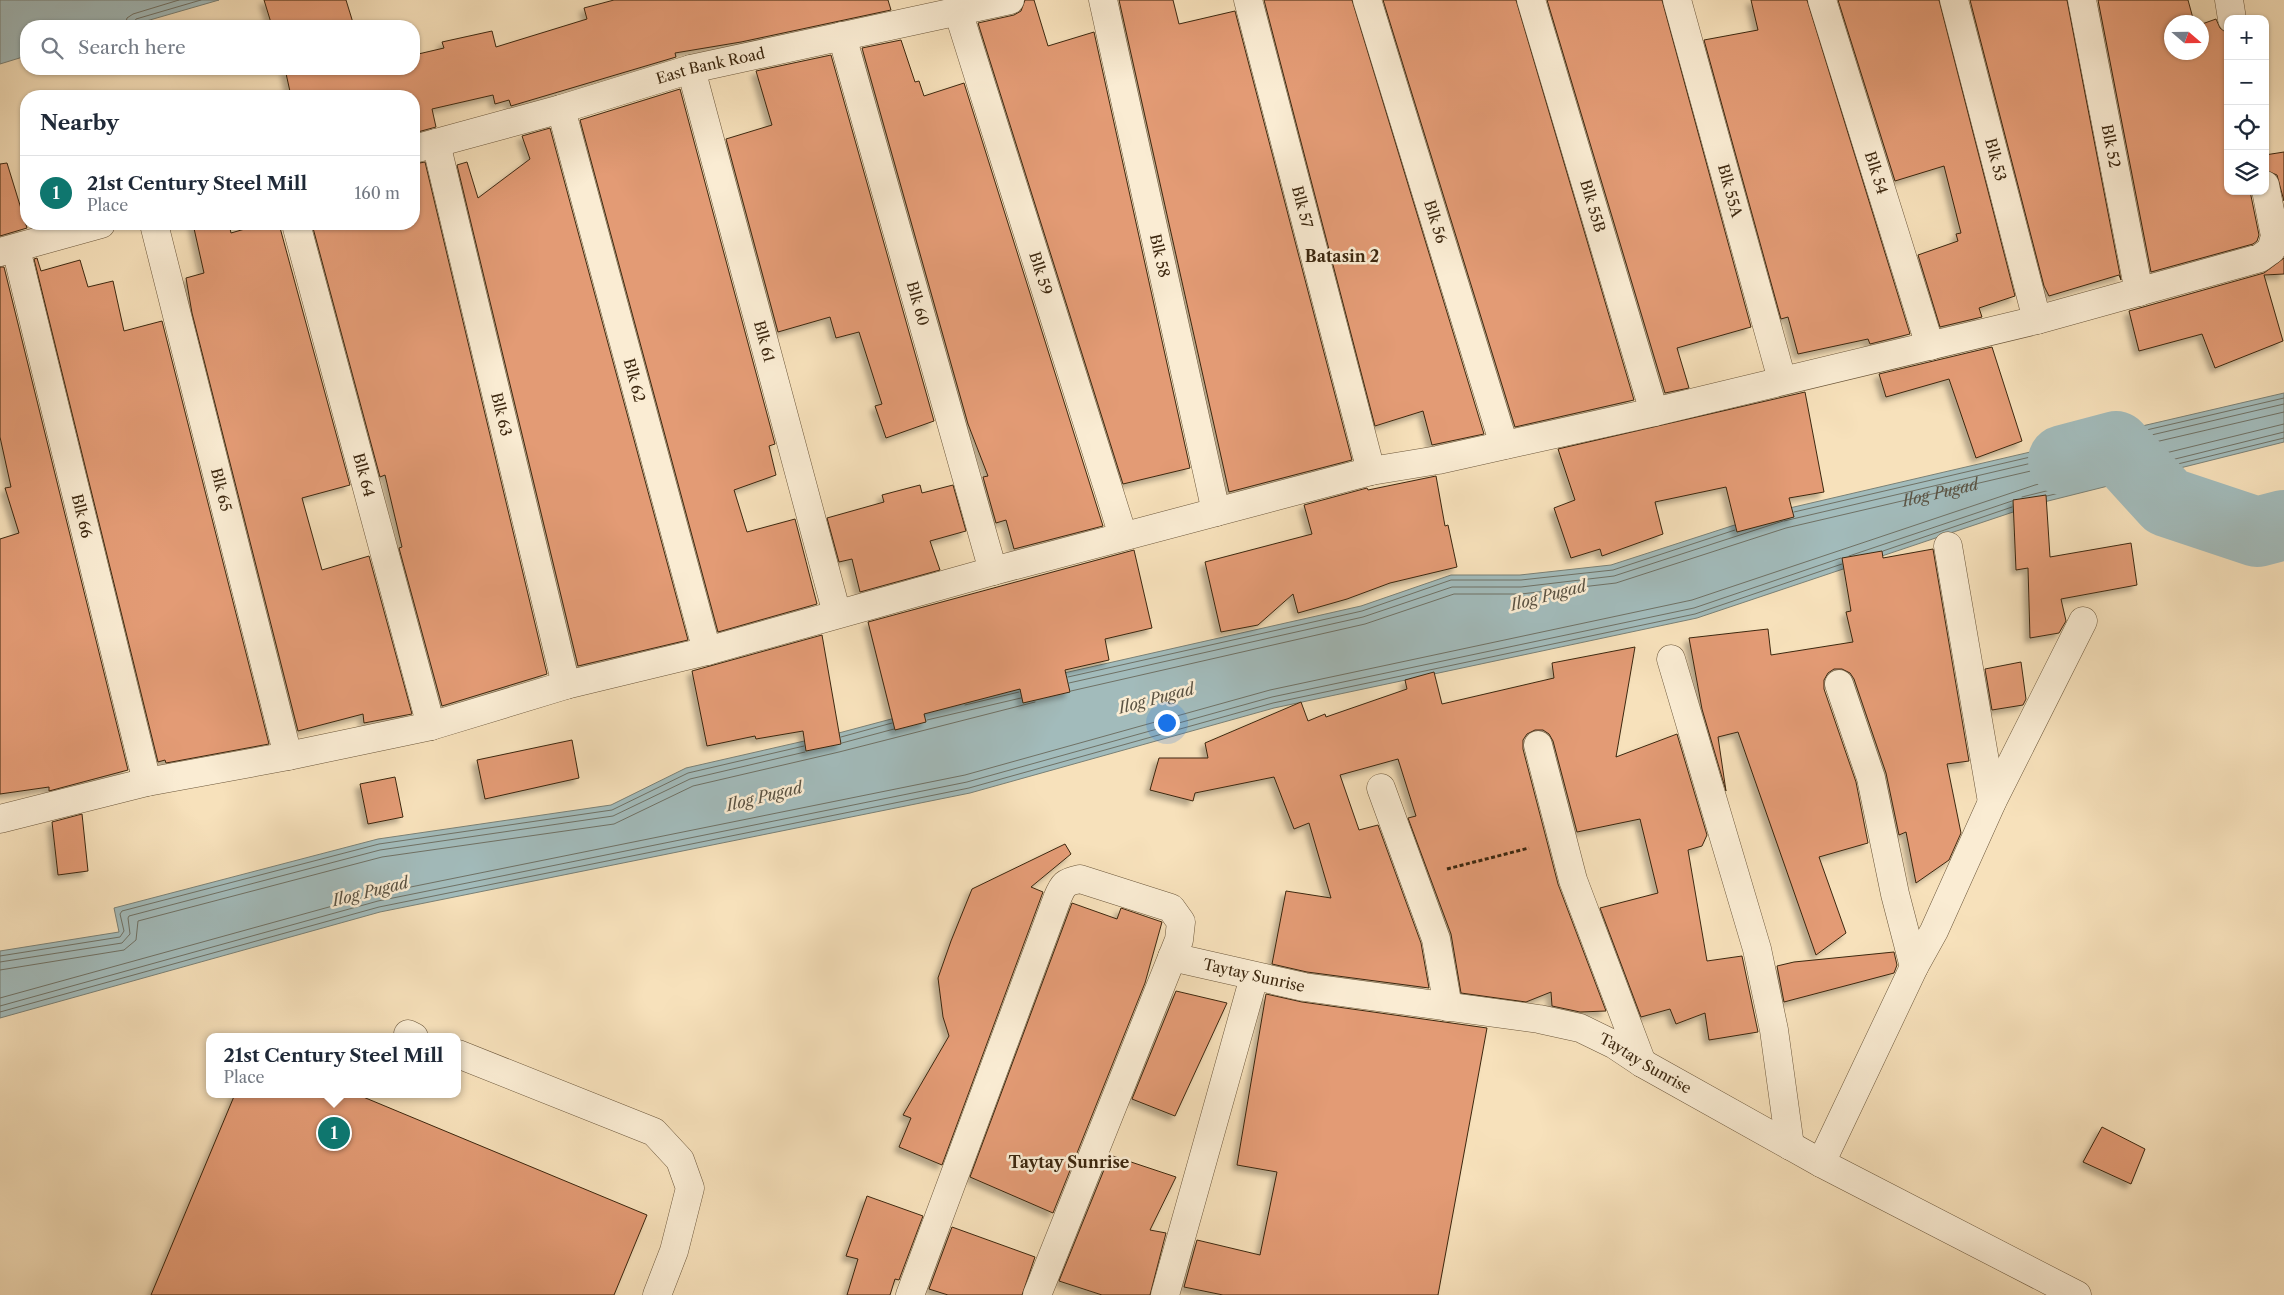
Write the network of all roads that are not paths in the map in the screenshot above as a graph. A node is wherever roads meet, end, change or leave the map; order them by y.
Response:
1 (1010, 0) edge
2 (1104, 0) edge
3 (1248, 0) edge
4 (1367, 0) edge
5 (1531, 0) edge
6 (1677, 0) edge
7 (1822, 0) edge
8 (1954, 0) edge
9 (2082, 0) edge
10 (2229, 0) edge
11 (958, 11) junction
12 (2231, 15) edge
13 (842, 36) junction
14 (691, 69) junction
15 (561, 110) junction
16 (425, 146) edge
17 (2267, 195) edge
18 (80, 230) edge
19 (156, 230) edge
20 (298, 230) edge
21 (8, 250) edge
22 (2278, 254) edge
23 (2139, 292) junction
24 (2037, 320) junction
25 (1930, 346) junction
26 (1782, 380) junction
27 (1654, 412) junction
28 (1504, 445) junction
29 (1371, 471) junction
30 (1216, 512) junction
31 (1123, 536) junction
32 (1948, 546) dead end
33 (993, 571) junction
34 (837, 614) junction
35 (2083, 621) dead end
36 (707, 652) junction
37 (1671, 659) dead end
38 (1839, 684) dead end
39 (566, 685) junction
40 (431, 726) junction
41 (1538, 745) dead end
42 (288, 756) junction
43 (147, 782) junction
44 (1381, 788) dead end
45 (1992, 802) junction
46 (0, 819) edge
47 (1172, 957) junction
48 (1914, 966) junction
49 (1254, 977) junction
50 (1448, 1007) junction
51 (461, 1055) edge
52 (1642, 1063) junction
53 (1790, 1146) junction
54 (1821, 1163) junction
55 (657, 1295) edge
56 (910, 1295) edge
57 (1037, 1295) edge
58 (1165, 1295) edge
59 (2076, 1295) edge

1 - 11 street, East Bank Road
2 - 30 street, Blk 58
3 - 29 street, Blk 57
4 - 28 street, Blk 56
5 - 27 street, Blk 55B
6 - 26 street, Blk 55A
7 - 25 street, Blk 54
8 - 24 street, Blk 53
9 - 23 street, Blk 52
10 - 12 street
11 - 13 street, East Bank Road
11 - 31 street, Blk 59
13 - 14 street, East Bank Road
13 - 33 street, Blk 60
14 - 15 street, East Bank Road
14 - 34 street, Blk 61
15 - 16 street, East Bank Road
15 - 36 street, Blk 62
16 - 39 street, Blk 63
17 - 22 street
18 - 21 street
19 - 42 street, Blk 65
20 - 40 street, Blk 64
21 - 43 street, Blk 66
22 - 23 street
23 - 24 street
24 - 25 street
25 - 26 street
26 - 27 street
27 - 28 street
28 - 29 street
29 - 30 street
30 - 31 street
31 - 33 street
32 - 45 street
33 - 34 street
34 - 36 street
35 - 45 street
36 - 39 street
37 - 53 street
38 - 48 street
39 - 40 street
40 - 42 street
41 - 52 street
42 - 43 street
43 - 46 street
44 - 50 street
45 - 48 street
47 - 49 street, Taytay Sunrise
47 - 56 street
47 - 57 street
48 - 54 street
49 - 50 street, Taytay Sunrise
49 - 58 street
50 - 52 street, Taytay Sunrise
51 - 55 street
52 - 53 street, Taytay Sunrise
53 - 54 street, Taytay Sunrise
54 - 59 street, Taytay Sunrise

